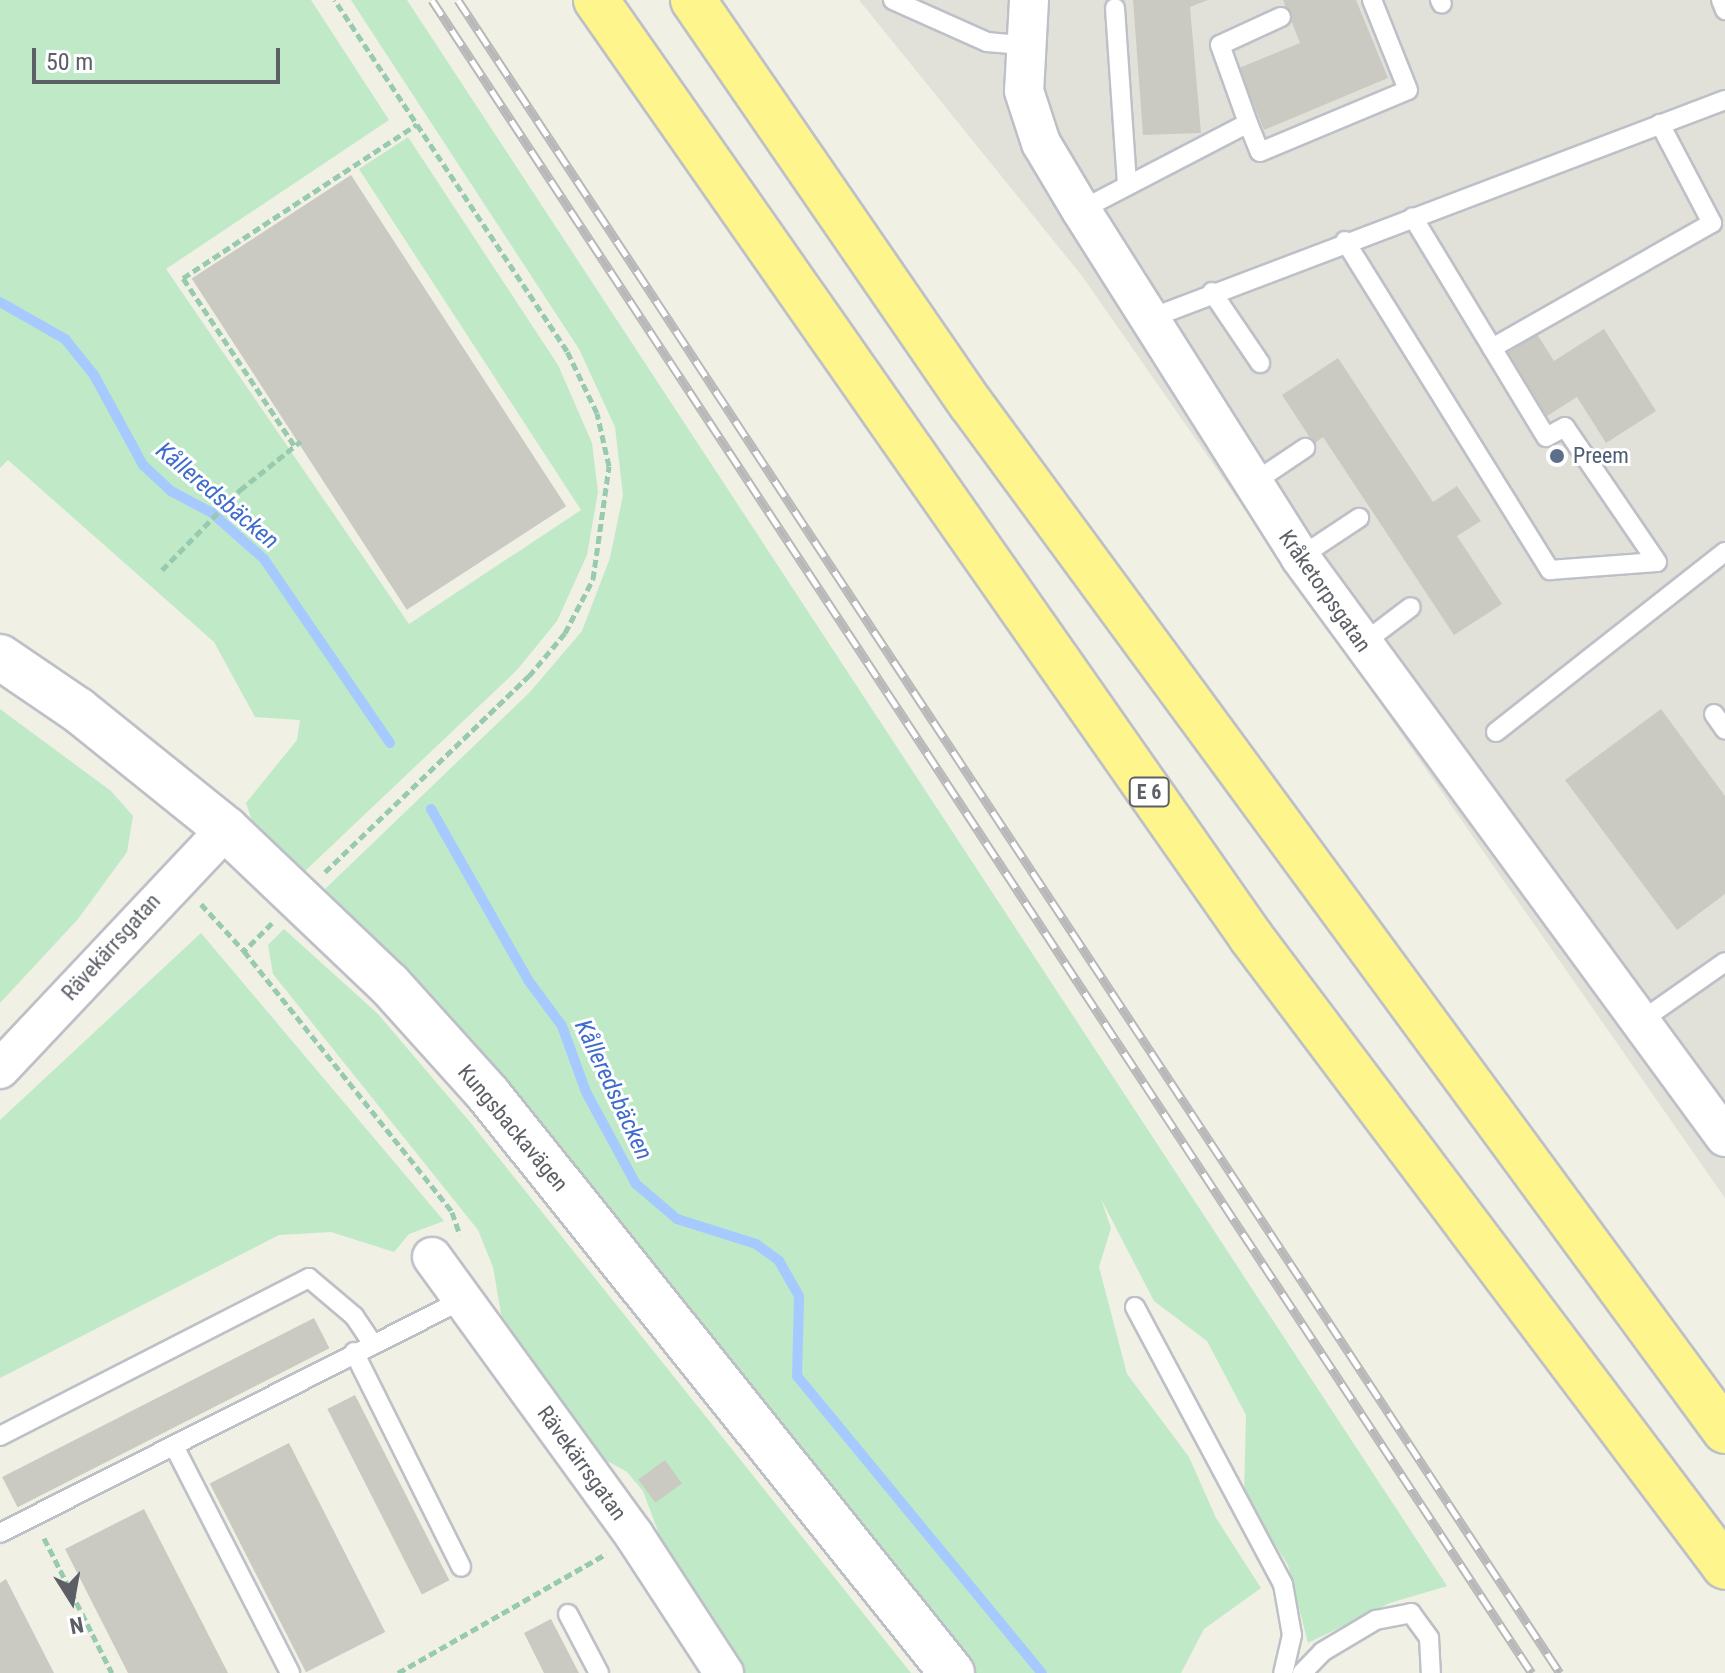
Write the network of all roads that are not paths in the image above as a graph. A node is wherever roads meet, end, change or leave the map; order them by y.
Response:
1 (596, 0) edge
2 (693, 0) edge
3 (893, 0) edge
4 (1029, 0) edge
5 (1372, 0) edge
6 (1115, 8) dead end
7 (1281, 17) dead end
8 (1023, 45) junction
9 (1725, 100) edge
10 (1248, 123) junction
11 (1660, 124) junction
12 (1127, 182) junction
13 (1081, 210) junction
14 (1413, 217) junction
15 (1345, 241) junction
16 (1212, 292) junction
17 (1151, 318) junction
18 (1492, 348) junction
19 (1260, 363) dead end
20 (1305, 448) dead end
21 (1253, 483) junction
22 (1359, 518) dead end
23 (1725, 552) edge
24 (1300, 557) junction
25 (1657, 562) junction
26 (1679, 588) junction
27 (1411, 607) dead end
28 (1362, 644) junction
29 (0, 657) edge
30 (1714, 714) dead end
31 (1725, 730) edge
32 (1496, 732) dead end
33 (226, 829) junction
34 (1725, 962) edge
35 (1638, 1023) junction
36 (0, 1069) edge
37 (1725, 1137) edge
38 (432, 1257) dead end
39 (464, 1299) junction
40 (1135, 1307) dead end
41 (372, 1343) junction
42 (354, 1352) junction
43 (1725, 1431) edge
44 (0, 1436) edge
45 (174, 1446) junction
46 (0, 1533) edge
47 (461, 1567) dead end
48 (1725, 1567) edge
49 (568, 1614) dead end
50 (290, 1673) edge
51 (599, 1673) edge
52 (724, 1673) edge
53 (952, 1673) edge
54 (1283, 1673) edge
55 (1302, 1673) edge
56 (1431, 1673) edge

1 - 48 highway, E 6
2 - 43 highway
3 - 8 lane
4 - 8 street, Kråketorpsgatan
5 - 10 lane
6 - 12 lane
7 - 10 lane
8 - 13 street, Kråketorpsgatan
9 - 11 lane
10 - 12 lane
11 - 14 lane
11 - 18 lane
12 - 13 lane
13 - 17 street, Kråketorpsgatan
14 - 15 lane
14 - 18 lane
15 - 16 lane
15 - 25 lane
16 - 17 lane
16 - 19 lane
17 - 21 street, Kråketorpsgatan
18 - 25 lane
20 - 21 lane
21 - 24 street, Kråketorpsgatan
22 - 24 lane
23 - 26 lane
24 - 28 street, Kråketorpsgatan
25 - 26 lane
26 - 32 lane
27 - 28 lane
28 - 35 street, Kråketorpsgatan
29 - 33 street, Kungsbackavägen
30 - 31 lane
33 - 36 street, Rävekärrsgatan
33 - 53 street, Kungsbackavägen
34 - 35 lane
35 - 37 street, Kråketorpsgatan
38 - 39 street, Rävekärrsgatan
39 - 41 lane
39 - 52 street, Rävekärrsgatan
40 - 54 lane
41 - 42 lane
41 - 44 lane
42 - 45 lane
42 - 47 lane
45 - 46 lane
45 - 50 lane
49 - 51 lane
55 - 56 lane

